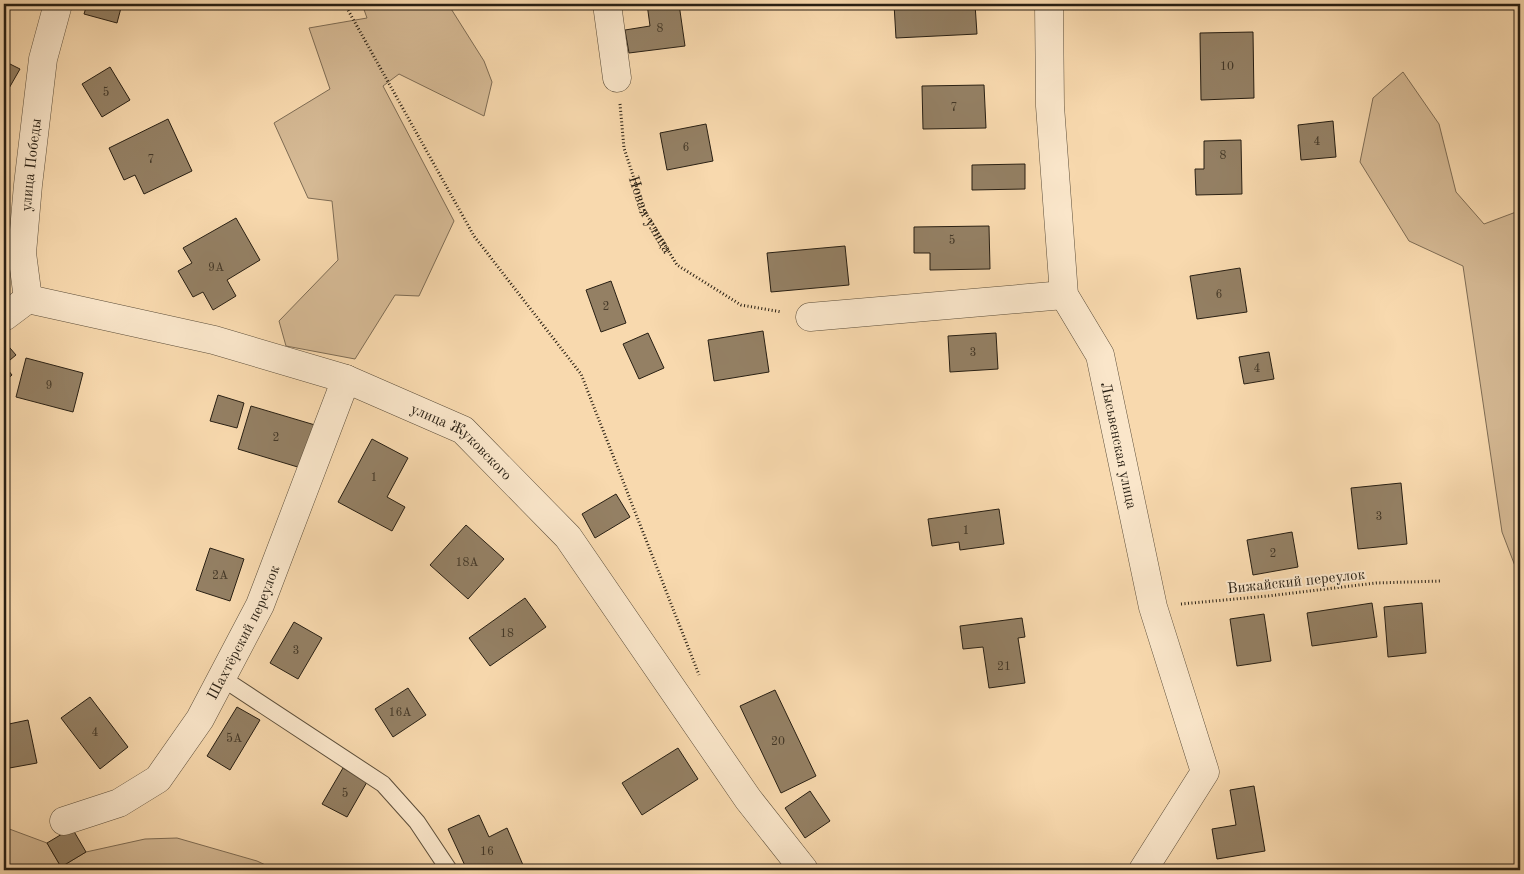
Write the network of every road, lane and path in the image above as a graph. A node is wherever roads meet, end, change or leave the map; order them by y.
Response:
1 (58, 4) edge
2 (346, 4) edge
3 (607, 4) edge
4 (1049, 4) edge
5 (617, 78) joint
6 (1064, 295) junction
7 (28, 299) junction
8 (4, 317) edge
9 (810, 317) joint
10 (346, 379) junction
11 (1441, 581) dead end
12 (1153, 607) junction
13 (222, 678) junction
14 (702, 682) dead end
15 (64, 821) dead end
16 (449, 870) edge
17 (804, 870) edge
18 (1144, 870) edge

1 - 7 street, улица Победы
2 - 14 path
3 - 5 street
4 - 6 street, Лысьвенская улица
5 - 9 path, Новая улица
6 - 9 street
6 - 12 street, Лысьвенская улица
7 - 8 street
7 - 10 street, улица Жуковского
10 - 13 street, Шахтёрский переулок
10 - 17 street, улица Жуковского
11 - 12 path, Вижайский переулок
12 - 18 street, Лысьвенская улица
13 - 15 street, Шахтёрский переулок
13 - 16 lane

